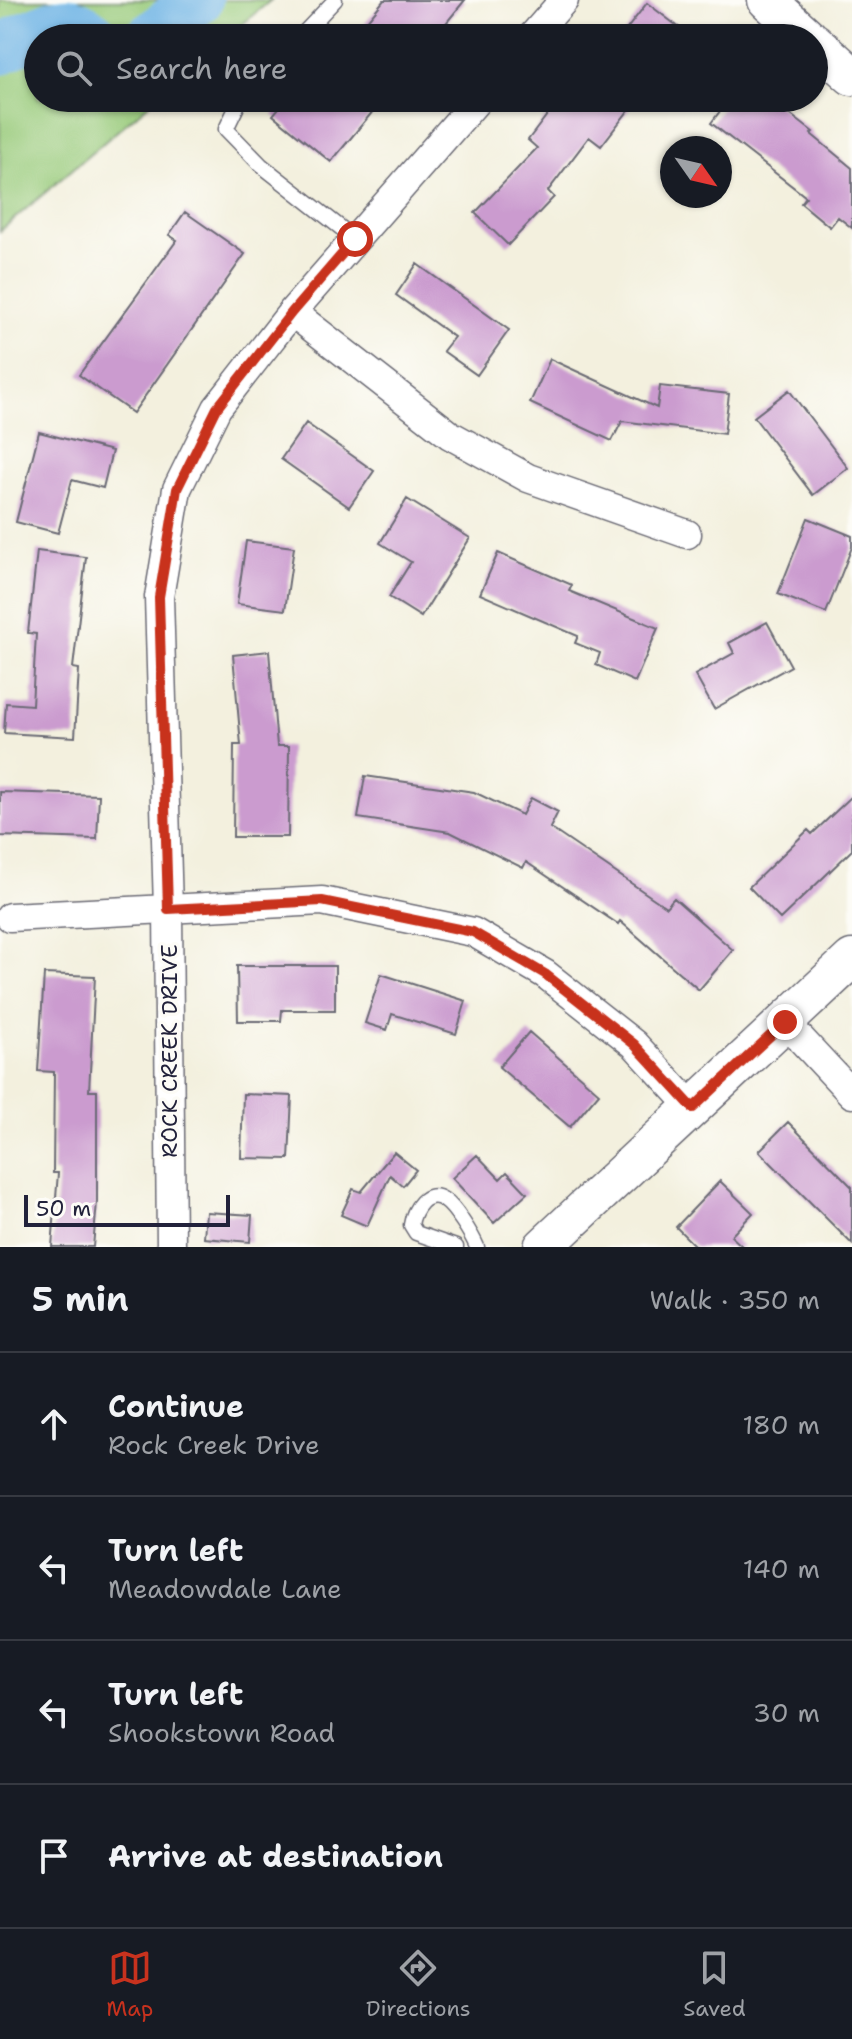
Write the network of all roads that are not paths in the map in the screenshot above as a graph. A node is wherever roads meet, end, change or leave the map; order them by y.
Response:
1 (335, 0) edge
2 (564, 0) edge
3 (767, 0) edge
4 (312, 24) edge
5 (543, 24) edge
6 (794, 24) edge
7 (828, 55) edge
8 (852, 76) edge
9 (234, 112) edge
10 (467, 112) edge
11 (355, 239) junction
12 (292, 312) junction
13 (687, 534) dead end
14 (168, 909) junction
15 (10, 917) dead end
16 (852, 959) edge
17 (785, 1022) junction
18 (852, 1094) edge
19 (693, 1108) junction
20 (171, 1247) edge
21 (456, 1247) edge
22 (477, 1247) edge
23 (543, 1247) edge

1 - 4 lane
2 - 5 street
3 - 6 street
7 - 8 street
9 - 11 lane
10 - 11 street, ROCK CREEK DRIVE
11 - 12 street, ROCK CREEK DRIVE
12 - 13 street
12 - 14 street, ROCK CREEK DRIVE
14 - 15 street
14 - 19 street
14 - 20 street, ROCK CREEK DRIVE
16 - 17 street
17 - 18 street
17 - 19 street
19 - 23 street
21 - 22 lane

